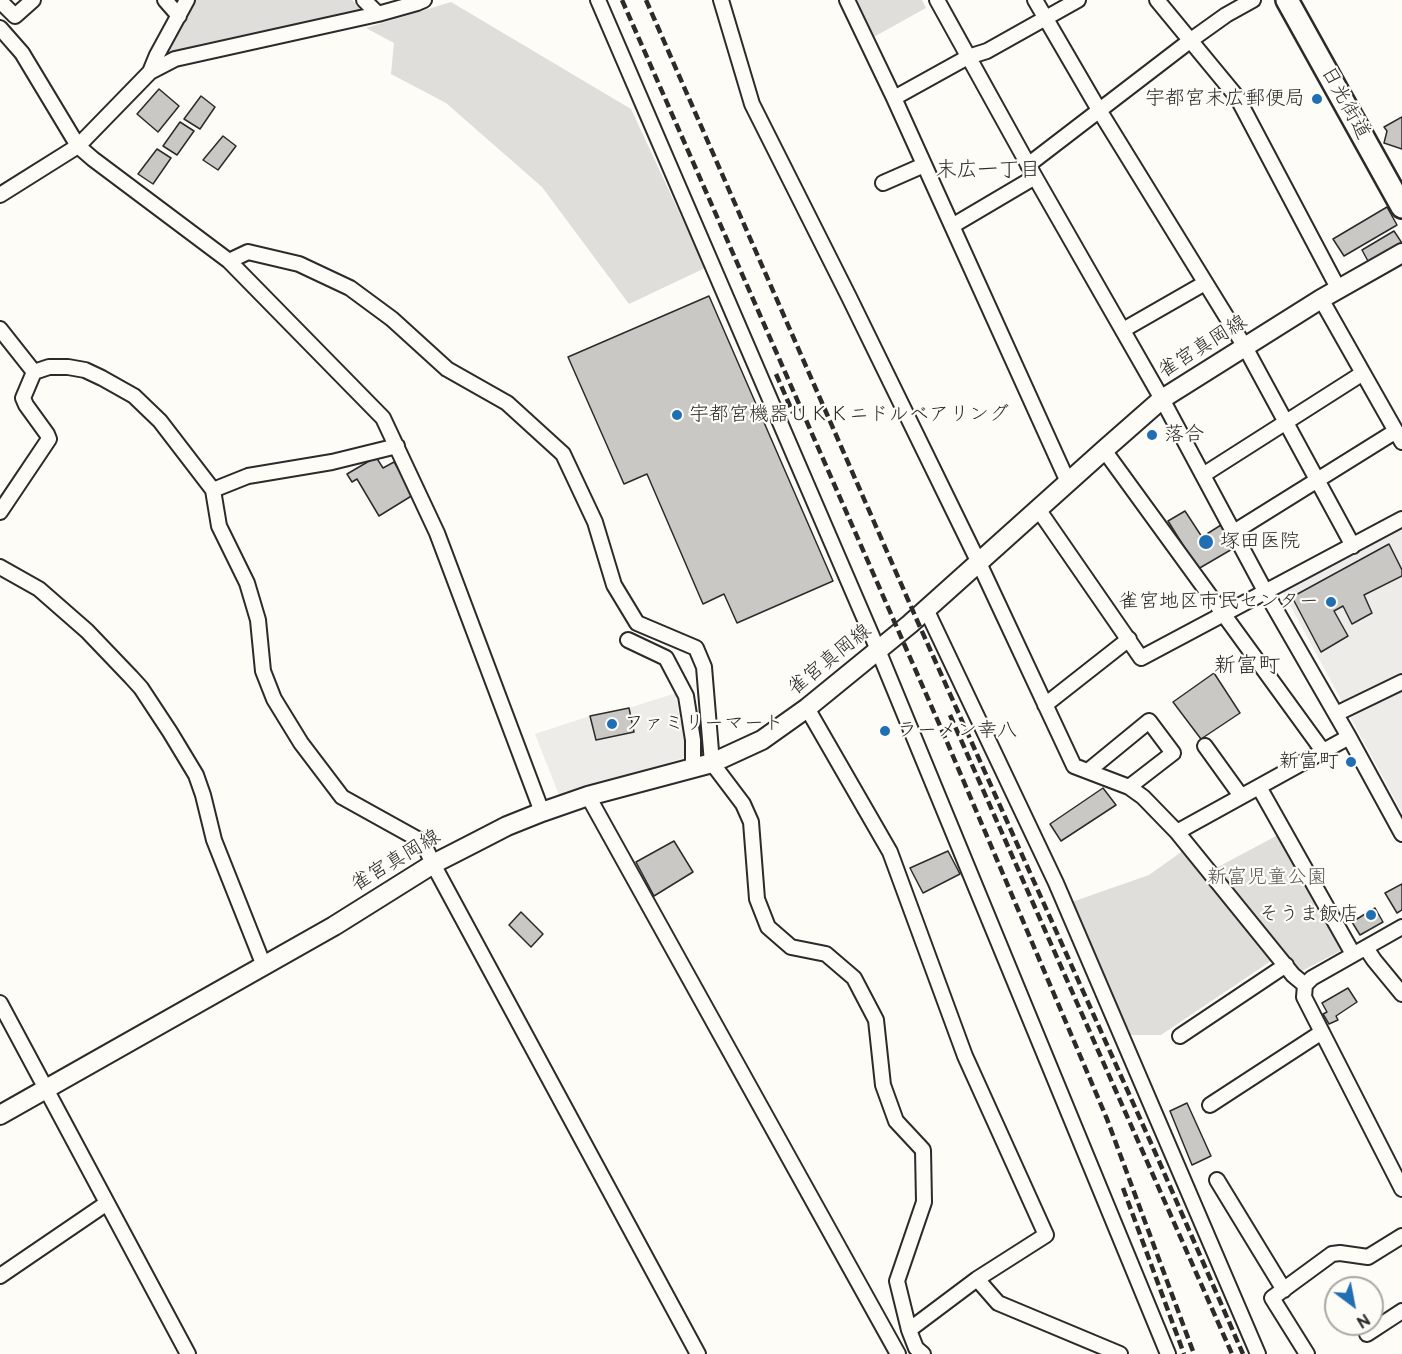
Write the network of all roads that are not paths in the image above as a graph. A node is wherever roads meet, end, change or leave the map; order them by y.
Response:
1 (33, 0) edge
2 (165, 0) edge
3 (187, 0) edge
4 (364, 0) edge
5 (424, 0) edge
6 (598, 0) edge
7 (721, 0) edge
8 (847, 0) edge
9 (937, 0) edge
10 (1035, 0) edge
11 (1078, 0) edge
12 (1157, 0) edge
13 (1253, 0) edge
14 (1287, 0) edge
15 (0, 1) edge
16 (378, 14) junction
17 (179, 16) junction
18 (1046, 18) junction
19 (0, 28) edge
20 (1191, 40) junction
21 (968, 57) junction
22 (150, 72) junction
23 (894, 98) junction
24 (1099, 110) junction
25 (78, 146) junction
26 (924, 165) junction
27 (1032, 171) junction
28 (883, 183) dead end
29 (0, 195) edge
30 (1402, 207) edge
31 (952, 226) junction
32 (1402, 252) edge
33 (229, 261) junction
34 (1205, 284) junction
35 (1338, 288) junction
36 (1322, 298) junction
37 (0, 329) edge
38 (1123, 330) junction
39 (1245, 347) junction
40 (34, 372) junction
41 (1363, 373) junction
42 (1162, 399) junction
43 (1286, 422) junction
44 (1399, 436) edge
45 (397, 446) junction
46 (1104, 450) junction
47 (1203, 475) junction
48 (1317, 480) junction
49 (1068, 482) junction
50 (213, 490) junction
51 (1038, 509) junction
52 (0, 512) edge
53 (1402, 519) edge
54 (1234, 532) junction
55 (1353, 546) junction
56 (979, 563) junction
57 (0, 567) edge
58 (1265, 591) junction
59 (926, 609) junction
60 (1223, 614) junction
61 (1129, 639) junction
62 (627, 640) dead end
63 (878, 650) junction
64 (1402, 681) edge
65 (1045, 705) junction
66 (807, 708) junction
67 (1336, 714) junction
68 (1349, 736) junction
69 (1205, 746) dead end
70 (1323, 751) junction
71 (712, 764) junction
72 (693, 768) junction
73 (1088, 771) junction
74 (1129, 787) junction
75 (1259, 787) junction
76 (588, 796) junction
77 (1241, 796) junction
78 (542, 812) junction
79 (1400, 825) edge
80 (1177, 832) junction
81 (434, 864) junction
82 (1402, 927) edge
83 (1360, 951) junction
84 (1286, 964) junction
85 (264, 966) junction
86 (1305, 985) junction
87 (1401, 991) edge
88 (0, 1003) edge
89 (1322, 1032) junction
90 (1180, 1036) dead end
91 (45, 1088) junction
92 (1210, 1105) dead end
93 (0, 1114) edge
94 (1217, 1180) dead end
95 (1402, 1189) edge
96 (107, 1203) junction
97 (1402, 1236) edge
98 (0, 1276) edge
99 (977, 1279) junction
100 (1284, 1290) junction
101 (1402, 1311) edge
102 (1384, 1323) edge
103 (909, 1330) junction
104 (914, 1352) edge
105 (188, 1354) edge
106 (698, 1354) edge
107 (898, 1354) edge
108 (1120, 1354) edge
109 (1168, 1354) edge
110 (1258, 1354) edge
111 (1307, 1354) edge

1 - 15 street
2 - 17 street
3 - 17 street
4 - 16 street
5 - 16 street
6 - 63 street
7 - 56 street
8 - 23 street
9 - 21 street
10 - 18 street
11 - 18 street
12 - 20 street
13 - 20 street
14 - 30 highway, 日光街道
16 - 22 street
17 - 22 street
18 - 21 street
18 - 24 street
19 - 25 street
20 - 24 street
20 - 35 street
21 - 23 street
21 - 27 street
22 - 25 street
23 - 26 street
24 - 27 street
24 - 34 street
25 - 29 street
25 - 33 street
26 - 28 street
26 - 31 street
27 - 31 street
27 - 38 street
31 - 49 street
32 - 35 main road, 雀宮真岡線
33 - 45 street
33 - 71 street
34 - 38 street
34 - 39 street
35 - 36 main road, 雀宮真岡線
36 - 39 main road, 雀宮真岡線
36 - 41 street
37 - 40 street
38 - 42 street
39 - 42 main road, 雀宮真岡線
39 - 43 street
40 - 50 street
40 - 52 street
41 - 43 street
41 - 44 street
42 - 46 main road, 雀宮真岡線
42 - 47 street
43 - 47 street
43 - 48 street
44 - 48 street
45 - 50 street
45 - 78 street
46 - 49 main road, 雀宮真岡線
46 - 60 street
47 - 54 street
48 - 54 street
48 - 55 street
49 - 51 main road, 雀宮真岡線
50 - 81 street
51 - 56 main road, 雀宮真岡線
51 - 61 street
53 - 55 street
54 - 58 street
55 - 58 street
56 - 59 main road, 雀宮真岡線
56 - 65 street
57 - 85 street
58 - 60 street
58 - 67 street
59 - 63 main road, 雀宮真岡線
59 - 110 street
60 - 61 street
60 - 70 street
61 - 65 street
62 - 72 street
63 - 66 main road, 雀宮真岡線
63 - 109 street
64 - 67 street
65 - 73 street
66 - 71 main road, 雀宮真岡線
66 - 99 street
67 - 68 street
68 - 70 street
68 - 79 street
69 - 77 street
70 - 75 street
71 - 72 main road, 雀宮真岡線
71 - 103 street
72 - 76 main road, 雀宮真岡線
73 - 74 street
73 - 74 street
74 - 80 street
75 - 77 street
75 - 83 street
76 - 78 main road, 雀宮真岡線
76 - 107 street
77 - 80 street
78 - 81 main road, 雀宮真岡線
80 - 84 street
81 - 85 main road, 雀宮真岡線
81 - 106 street
82 - 83 street
83 - 86 street
83 - 87 street
84 - 86 street
84 - 90 street
85 - 91 main road, 雀宮真岡線
86 - 89 street
88 - 91 street
89 - 92 street
89 - 95 street
91 - 93 main road, 雀宮真岡線
91 - 96 street
94 - 100 street
96 - 98 street
96 - 105 street
97 - 100 street
99 - 103 street
99 - 108 street
100 - 111 street
101 - 102 street
103 - 104 street

